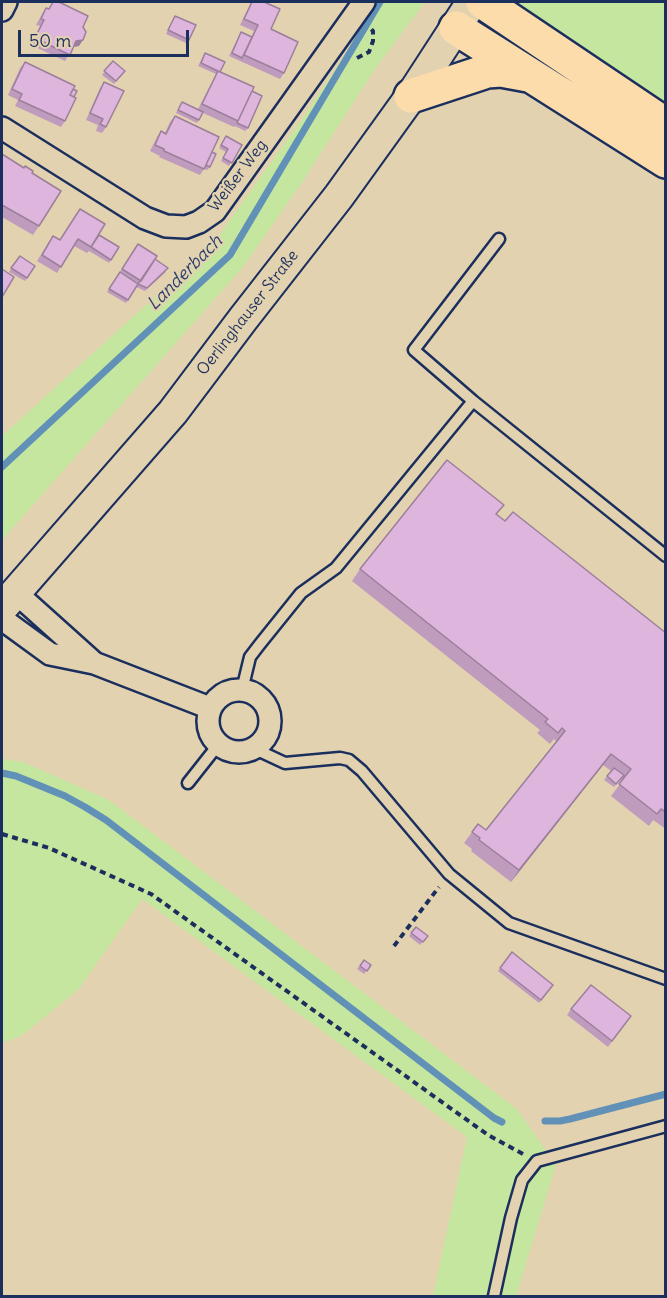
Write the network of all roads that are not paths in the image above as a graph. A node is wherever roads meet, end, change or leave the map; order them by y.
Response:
1 (6, 2) edge
2 (364, 2) edge
3 (483, 2) edge
4 (2, 10) edge
5 (464, 15) edge
6 (531, 76) junction
7 (411, 96) junction
8 (666, 125) edge
9 (2, 128) edge
10 (666, 161) edge
11 (499, 239) dead end
12 (473, 400) junction
13 (666, 556) edge
14 (8, 600) edge
15 (2, 619) edge
16 (94, 663) junction
17 (242, 690) junction
18 (210, 708) junction
19 (218, 745) junction
20 (255, 748) junction
21 (188, 783) dead end
22 (666, 979) edge
23 (666, 1126) edge
24 (494, 1296) edge

1 - 4 street
2 - 9 street, Weißer Weg
3 - 8 highway
5 - 6 highway
5 - 7 main road, Oerlinghauser Straße
6 - 7 highway
6 - 10 highway
7 - 14 main road, Oerlinghauser Straße
11 - 12 lane
12 - 13 lane
12 - 17 lane
14 - 16 street
15 - 16 street
16 - 18 street
17 - 18 street
17 - 20 street
18 - 19 street
19 - 20 street
19 - 21 lane
20 - 22 lane
23 - 24 lane

